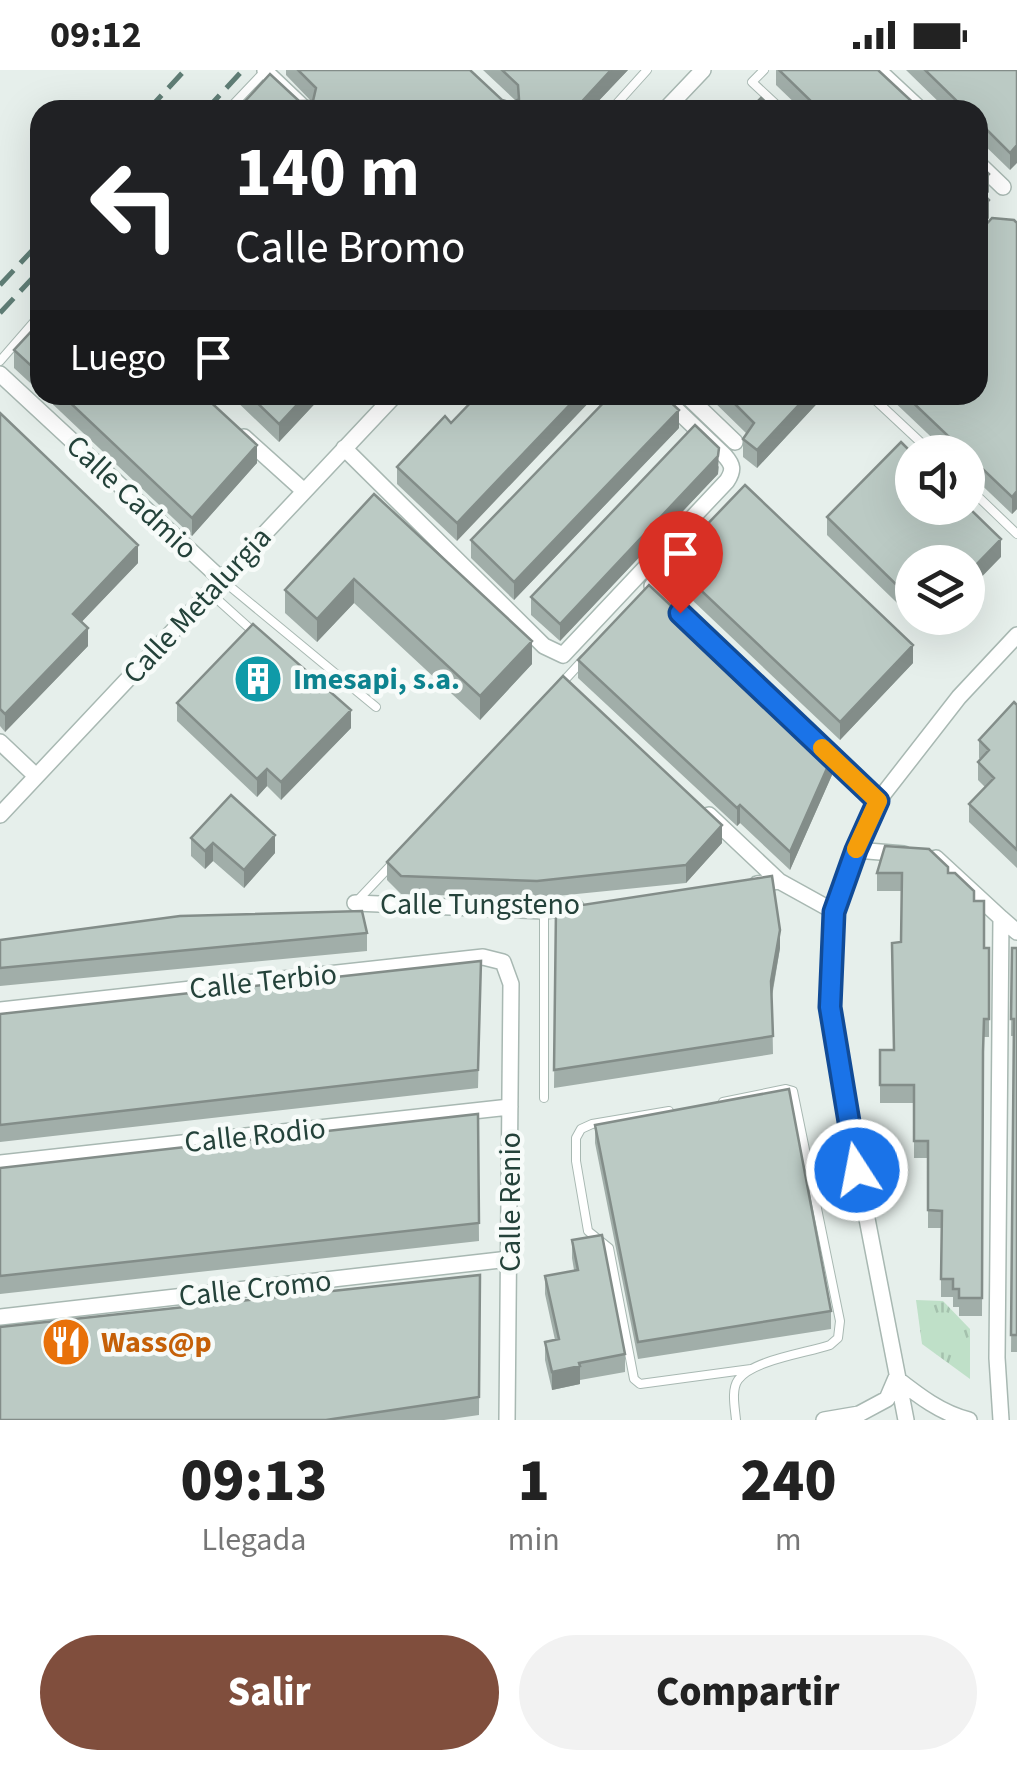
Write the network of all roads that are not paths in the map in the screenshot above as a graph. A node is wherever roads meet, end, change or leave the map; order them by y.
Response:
1 (648, 70) edge
2 (703, 70) edge
3 (764, 70) edge
4 (878, 70) edge
5 (266, 71) edge
6 (238, 100) edge
7 (296, 100) edge
8 (620, 100) edge
9 (675, 100) edge
10 (771, 100) edge
11 (910, 100) edge
12 (988, 172) edge
13 (1004, 187) dead end
14 (30, 326) edge
15 (0, 361) edge
16 (0, 374) edge
17 (30, 404) edge
18 (31, 405) edge
19 (385, 405) edge
20 (671, 405) edge
21 (696, 405) edge
22 (881, 405) edge
23 (695, 428) junction
24 (238, 431) edge
25 (913, 435) edge
26 (682, 441) edge
27 (735, 442) dead end
28 (344, 448) junction
29 (304, 491) junction
30 (985, 503) edge
31 (1017, 534) edge
32 (469, 544) edge
33 (456, 558) junction
34 (214, 585) junction
35 (652, 586) joint
36 (639, 600) edge
37 (527, 603) edge
38 (514, 616) junction
39 (1017, 635) edge
40 (267, 644) edge
41 (589, 653) edge
42 (564, 680) junction
43 (551, 694) edge
44 (578, 694) edge
45 (376, 707) dead end
46 (0, 742) edge
47 (36, 776) junction
48 (693, 800) edge
49 (878, 801) junction
50 (0, 815) edge
51 (856, 850) junction
52 (394, 861) edge
53 (779, 881) junction
54 (742, 887) edge
55 (354, 903) joint
56 (597, 905) edge
57 (544, 911) junction
58 (834, 912) junction
59 (1001, 918) junction
60 (1017, 932) edge
61 (511, 984) joint
62 (0, 1010) edge
63 (1000, 1048) junction
64 (1017, 1048) edge
65 (544, 1098) dead end
66 (710, 1104) edge
67 (510, 1107) junction
68 (674, 1111) edge
69 (999, 1128) junction
70 (1017, 1128) edge
71 (0, 1164) edge
72 (998, 1193) junction
73 (1017, 1193) edge
74 (509, 1260) junction
75 (998, 1260) junction
76 (1017, 1261) edge
77 (0, 1316) edge
78 (751, 1369) junction
79 (896, 1378) junction
80 (507, 1420) edge
81 (736, 1420) edge
82 (824, 1420) edge
83 (906, 1420) edge
84 (969, 1420) edge
85 (1001, 1420) edge

1 - 8 lane
2 - 9 street
3 - 10 lane
4 - 11 street
5 - 6 lane
5 - 7 street
12 - 13 street
14 - 15 lane
16 - 17 street, Calle Cadmio
18 - 34 street, Calle Cadmio
19 - 28 street, Calle Metalurgia
20 - 23 street
21 - 27 street
22 - 25 lane
23 - 26 street
23 - 38 street
24 - 29 street
28 - 29 street, Calle Metalurgia
28 - 33 street
29 - 34 street, Calle Metalurgia
30 - 31 lane
32 - 33 street
33 - 38 street
34 - 40 lane
34 - 45 lane
34 - 47 street, Calle Metalurgia
35 - 36 lane
35 - 49 street
37 - 38 street
39 - 49 street
41 - 42 lane
42 - 43 lane
42 - 44 street
46 - 47 street
47 - 50 street, Calle Metalurgia
48 - 53 street
49 - 51 street
51 - 58 street
51 - 59 street
52 - 55 lane
53 - 54 street
53 - 58 street
55 - 57 street, Calle Tungsteno
56 - 57 street, Calle Tungsteno
57 - 65 lane
58 - 79 street
59 - 60 street
59 - 63 street
61 - 62 street, Calle Terbio
61 - 67 street, Calle Renio
63 - 64 street
63 - 69 street
66 - 78 lane
67 - 71 street, Calle Rodio
67 - 74 street, Calle Renio
68 - 78 lane
69 - 70 street
69 - 72 street
72 - 73 street
72 - 75 street
74 - 77 street, Calle Cromo
74 - 80 street, Calle Renio
75 - 76 street
75 - 85 street
78 - 81 lane
79 - 82 street
79 - 83 street
79 - 84 street

